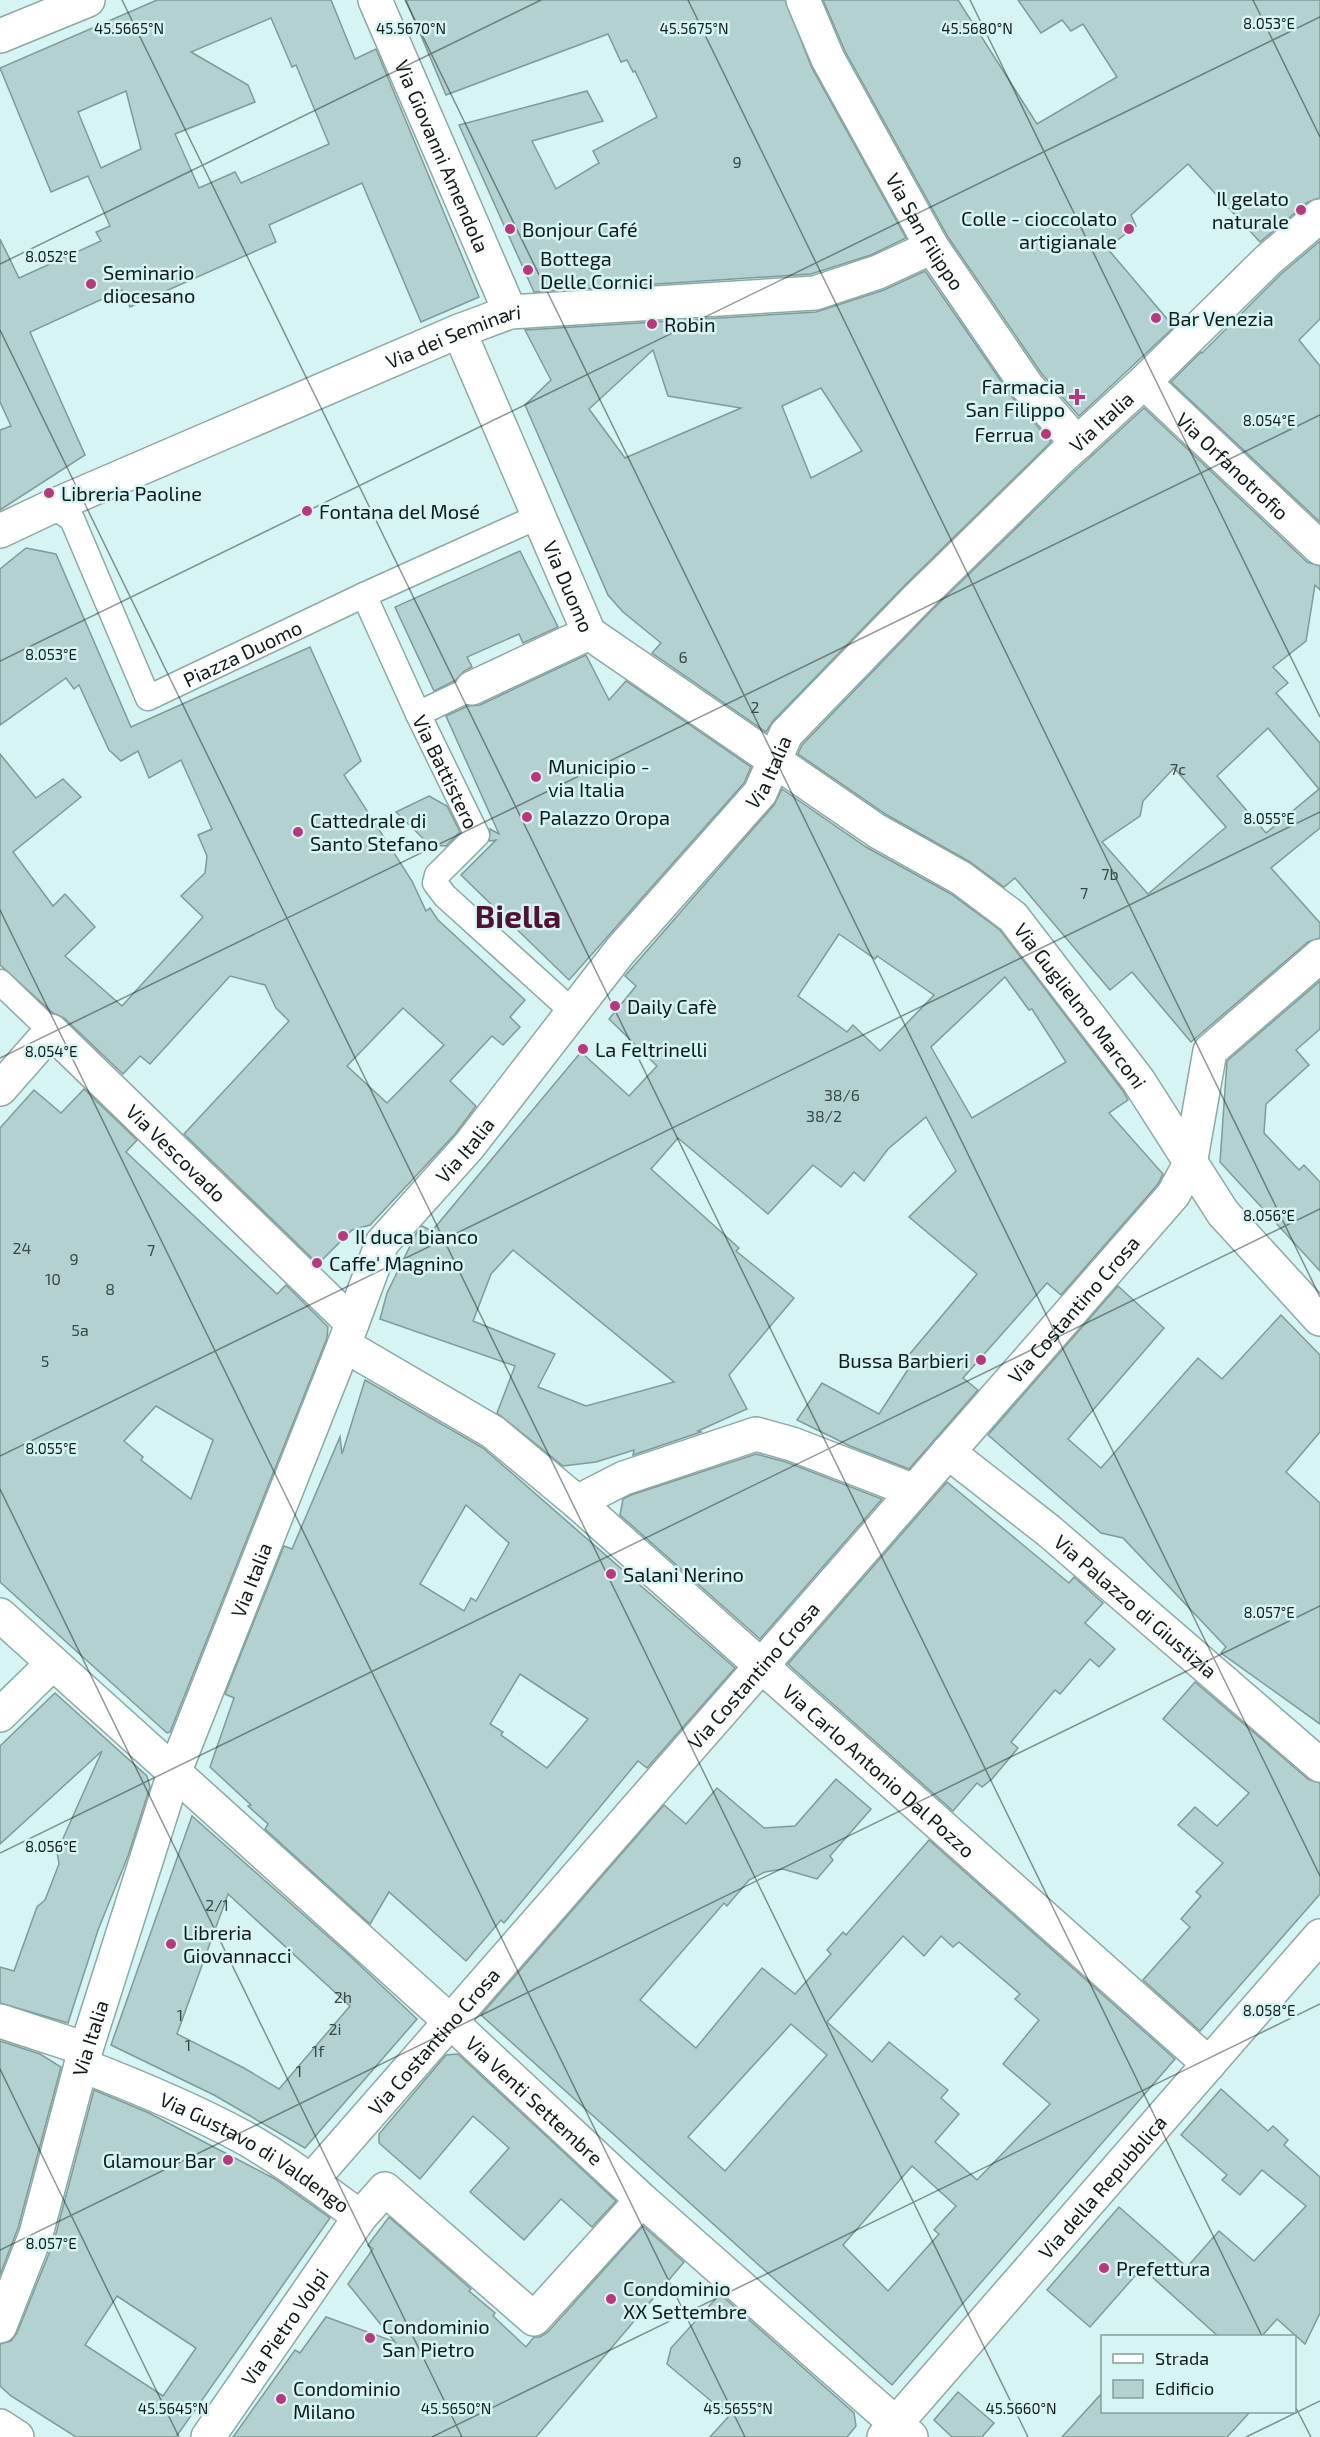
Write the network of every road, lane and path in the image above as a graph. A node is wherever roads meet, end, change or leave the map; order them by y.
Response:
1 (88, 0) edge
2 (375, 0) edge
3 (803, 0) edge
4 (0, 36) edge
5 (1320, 216) edge
6 (932, 247) junction
7 (510, 312) junction
8 (459, 331) junction
9 (1144, 382) junction
10 (1079, 442) junction
11 (52, 506) junction
12 (537, 517) junction
13 (0, 531) edge
14 (1320, 548) edge
15 (364, 595) junction
16 (589, 633) junction
17 (472, 688) joint
18 (418, 714) junction
19 (775, 762) junction
20 (1320, 956) edge
21 (0, 982) edge
22 (573, 1012) junction
23 (51, 1031) junction
24 (0, 1089) edge
25 (1190, 1164) junction
26 (1320, 1319) edge
27 (348, 1334) junction
28 (492, 1432) joint
29 (948, 1452) junction
30 (914, 1491) junction
31 (577, 1502) junction
32 (0, 1615) edge
33 (53, 1663) junction
34 (762, 1666) junction
35 (0, 1715) edge
36 (1320, 1765) edge
37 (174, 1773) junction
38 (1320, 1936) edge
39 (0, 2021) edge
40 (451, 2022) junction
41 (83, 2057) junction
42 (1209, 2064) junction
43 (311, 2181) junction
44 (642, 2199) junction
45 (360, 2217) junction
46 (0, 2326) edge
47 (0, 2426) edge
48 (897, 2432) edge
49 (18, 2437) edge
50 (208, 2437) edge

1 - 4 street
2 - 7 street, Via Giovanni Amendola
3 - 6 street, Via San Filippo
5 - 9 street, Via Italia
6 - 7 street, Via dei Seminari
6 - 10 street, Via San Filippo
7 - 8 street, Via dei Seminari
8 - 11 street, Via dei Seminari
8 - 12 street, Via Duomo
9 - 10 street, Via Italia
9 - 14 street, Via Orfanotrofio
10 - 19 street, Via Italia
11 - 13 street, Via dei Seminari
11 - 15 street, Piazza Duomo
12 - 15 street, Piazza Duomo
12 - 16 street, Via Duomo
15 - 18 street
16 - 17 street, Via Battistero
16 - 19 street, Via Duomo
17 - 18 street, Via Battistero
18 - 22 street, Via Battistero
19 - 22 street, Via Italia
19 - 25 street, Via Guglielmo Marconi
20 - 25 street, Via Costantino Crosa
21 - 23 street, Via Vescovado
22 - 27 street, Via Italia
23 - 24 street
23 - 27 street, Via Vescovado
25 - 26 street, Via Guglielmo Marconi
25 - 29 street, Via Costantino Crosa
27 - 28 street, Via Vescovado
27 - 37 street, Via Italia
28 - 31 street, Via Carlo Antonio Dal Pozzo
29 - 30 street, Via Costantino Crosa
29 - 36 street, Via Palazzo di Giustizia
30 - 31 street
30 - 34 street, Via Costantino Crosa
31 - 34 street, Via Carlo Antonio Dal Pozzo
32 - 33 street, Via Venti Settembre
33 - 35 street
33 - 37 street, Via Venti Settembre
34 - 40 street, Via Costantino Crosa
34 - 42 street, Via Carlo Antonio Dal Pozzo
37 - 40 street, Via Venti Settembre
37 - 41 street, Via Italia
38 - 42 street, Via della Repubblica
39 - 41 street, Via Gustavo di Valdengo
40 - 43 street, Via Costantino Crosa
40 - 44 street, Via Venti Settembre
41 - 43 street, Via Gustavo di Valdengo
41 - 46 street, Via Italia
42 - 48 street, Via della Repubblica
43 - 45 street, Via Gustavo di Valdengo
44 - 45 street, Via Gustavo di Valdengo
44 - 48 street, Via Venti Settembre
45 - 50 street, Via Pietro Volpi
47 - 49 street

